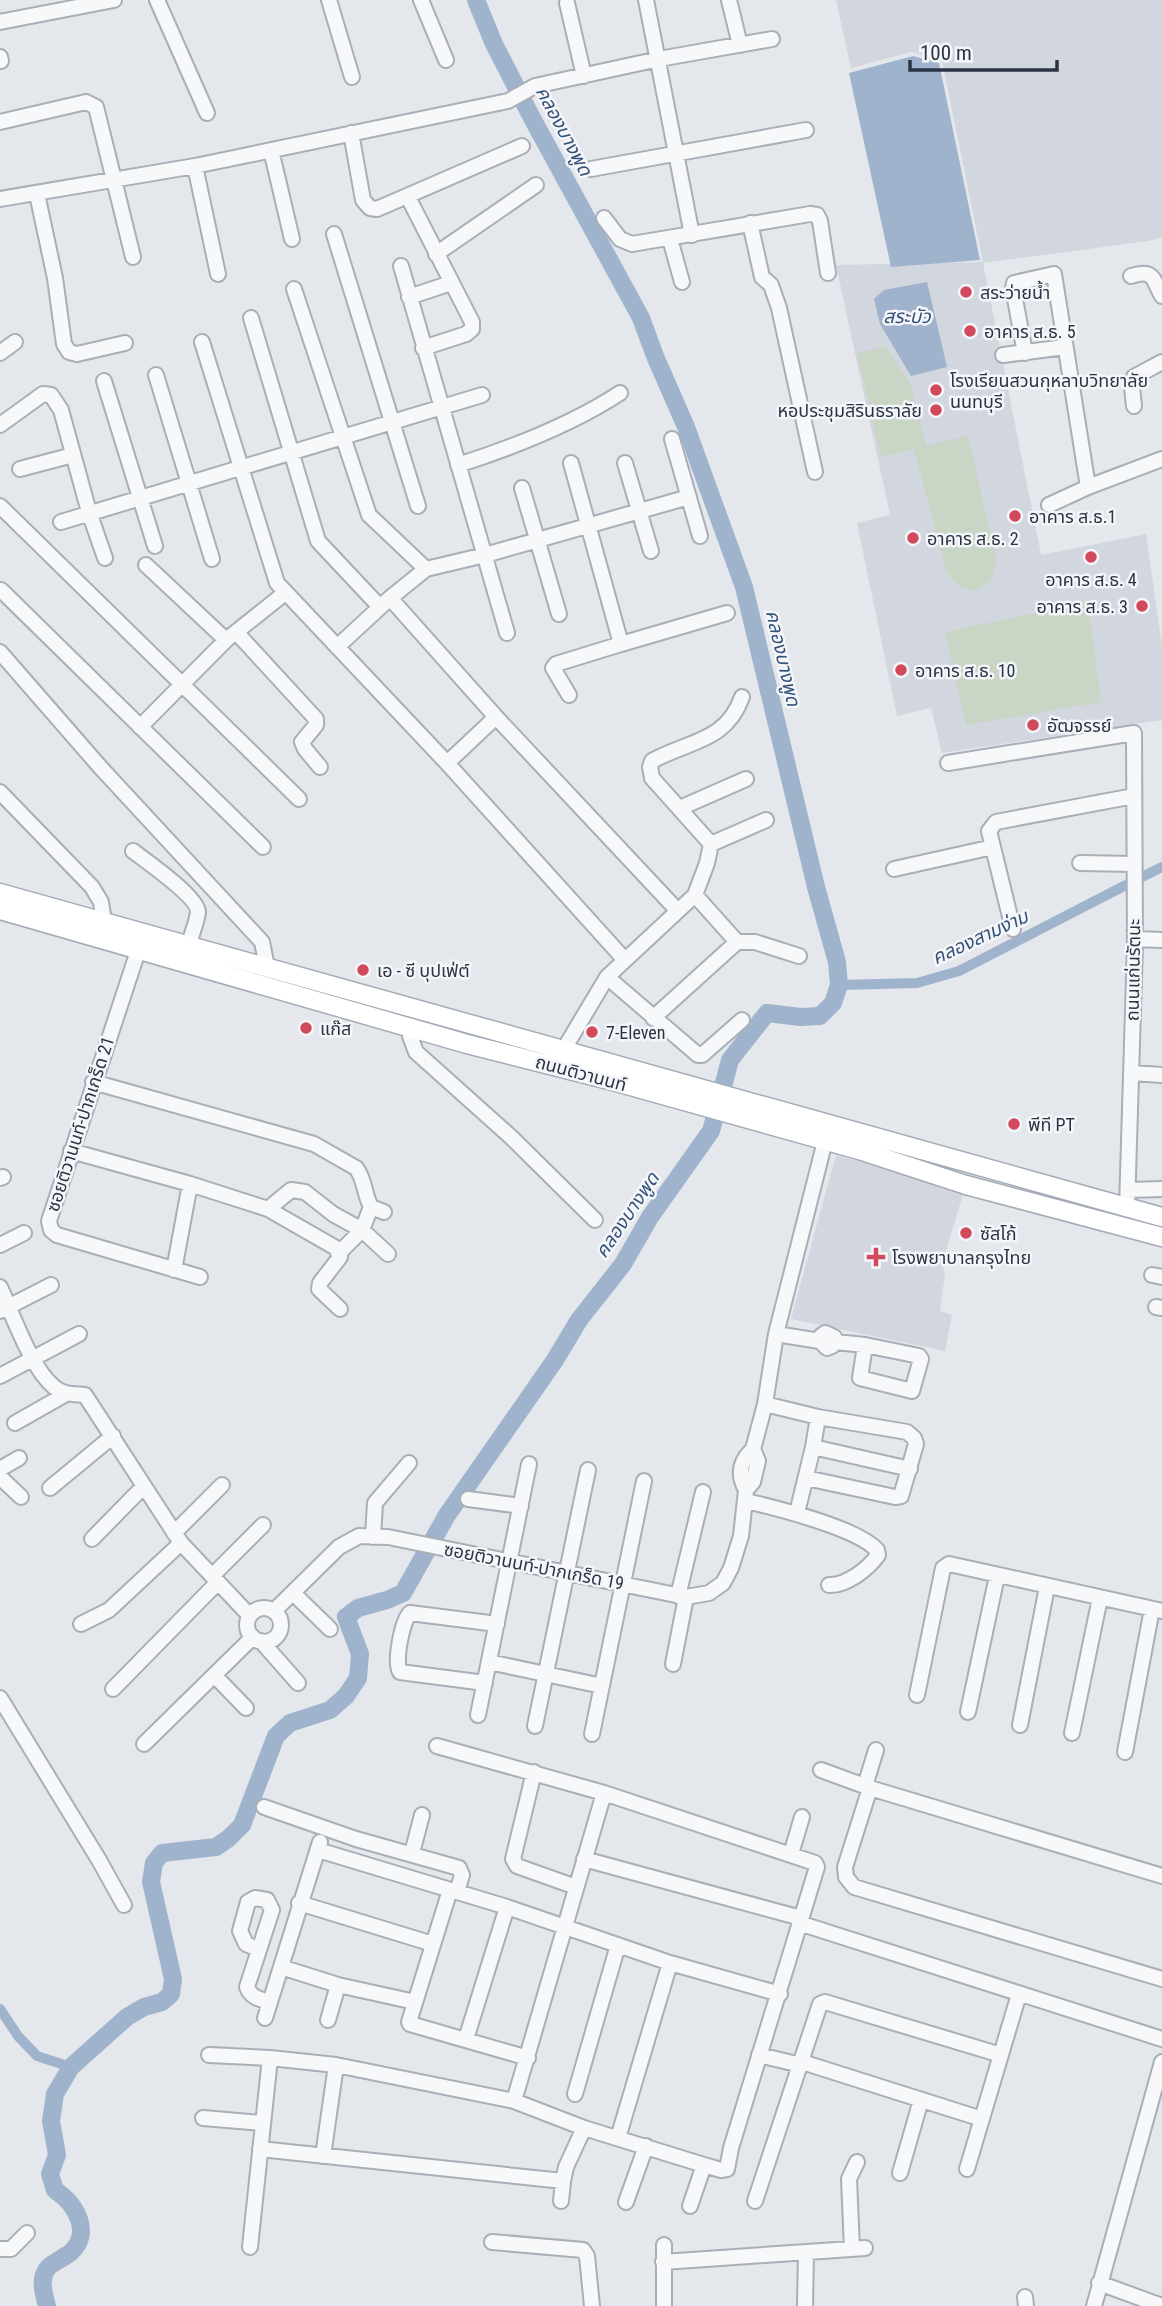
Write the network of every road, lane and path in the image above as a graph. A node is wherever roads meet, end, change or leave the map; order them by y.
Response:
1 (113, 0) edge
2 (157, 0) edge
3 (329, 0) edge
4 (421, 0) edge
5 (646, 0) edge
6 (729, 0) edge
7 (567, 3) dead end
8 (0, 23) edge
9 (772, 39) dead end
10 (740, 45) junction
11 (659, 59) junction
12 (446, 60) dead end
13 (584, 76) junction
14 (352, 77) dead end
15 (207, 113) dead end
16 (0, 122) edge
17 (806, 130) dead end
18 (351, 133) junction
19 (522, 146) dead end
20 (271, 150) junction
21 (675, 153) junction
22 (195, 166) junction
23 (592, 169) dead end
24 (115, 180) junction
25 (536, 185) dead end
26 (37, 194) junction
27 (408, 197) junction
28 (0, 199) edge
29 (604, 218) dead end
30 (750, 223) junction
31 (334, 234) dead end
32 (692, 234) junction
33 (670, 239) junction
34 (292, 240) dead end
35 (436, 254) junction
36 (133, 257) dead end
37 (401, 266) dead end
38 (828, 273) dead end
39 (218, 274) dead end
40 (1131, 276) dead end
41 (682, 282) dead end
42 (451, 283) junction
43 (294, 289) dead end
44 (1162, 296) edge
45 (409, 298) junction
46 (251, 318) dead end
47 (15, 342) dead end
48 (202, 342) dead end
49 (125, 343) dead end
50 (1065, 347) junction
51 (423, 348) junction
52 (0, 353) edge
53 (1025, 353) junction
54 (1003, 355) dead end
55 (1162, 362) edge
56 (156, 375) dead end
57 (104, 381) dead end
58 (620, 393) dead end
59 (482, 395) dead end
60 (1135, 405) dead end
61 (441, 407) junction
62 (393, 422) junction
63 (0, 425) edge
64 (343, 436) junction
65 (672, 439) dead end
66 (291, 451) junction
67 (74, 455) junction
68 (1162, 459) edge
69 (571, 463) dead end
70 (625, 463) dead end
71 (458, 465) junction
72 (240, 467) junction
73 (20, 469) dead end
74 (815, 472) dead end
75 (190, 483) junction
76 (1088, 487) junction
77 (522, 488) dead end
78 (139, 497) junction
79 (689, 497) junction
80 (1049, 505) dead end
81 (0, 506) edge
82 (418, 506) dead end
83 (89, 512) junction
84 (639, 512) junction
85 (61, 522) dead end
86 (589, 525) junction
87 (699, 536) dead end
88 (537, 539) junction
89 (155, 546) dead end
90 (651, 551) dead end
91 (485, 555) junction
92 (105, 558) dead end
93 (212, 559) dead end
94 (146, 565) dead end
95 (426, 569) junction
96 (1, 590) edge
97 (285, 593) junction
98 (385, 603) junction
99 (727, 613) dead end
100 (559, 614) dead end
101 (507, 633) dead end
102 (231, 636) junction
103 (621, 644) junction
104 (337, 648) junction
105 (0, 652) edge
106 (182, 685) junction
107 (569, 695) dead end
108 (742, 697) dead end
109 (496, 717) junction
110 (140, 727) junction
111 (447, 762) junction
112 (948, 764) dead end
113 (320, 767) dead end
114 (746, 779) dead end
115 (0, 792) edge
116 (1134, 796) junction
117 (299, 799) dead end
118 (680, 808) junction
119 (766, 820) dead end
120 (711, 844) junction
121 (263, 847) dead end
122 (993, 847) junction
123 (133, 851) dead end
124 (1080, 863) dead end
125 (1134, 864) junction
126 (894, 869) dead end
127 (0, 893) edge
128 (695, 895) junction
129 (0, 910) edge
130 (677, 910) junction
131 (1013, 929) dead end
132 (102, 930) junction
133 (1135, 940) junction
134 (1162, 940) edge
135 (737, 942) junction
136 (189, 945) junction
137 (139, 948) junction
138 (799, 956) dead end
139 (624, 959) junction
140 (267, 967) junction
141 (607, 977) junction
142 (653, 1018) junction
143 (742, 1020) dead end
144 (412, 1026) junction
145 (564, 1049) junction
146 (1131, 1073) junction
147 (1162, 1074) edge
148 (93, 1082) junction
149 (705, 1098) junction
150 (725, 1104) junction
151 (825, 1141) junction
152 (71, 1151) junction
153 (190, 1184) junction
154 (1162, 1189) edge
155 (1128, 1199) junction
156 (268, 1209) junction
157 (1162, 1217) edge
158 (595, 1220) dead end
159 (362, 1230) junction
160 (24, 1233) dead end
161 (1162, 1237) edge
162 (0, 1245) edge
163 (340, 1252) junction
164 (388, 1254) dead end
165 (174, 1270) junction
166 (200, 1278) dead end
167 (51, 1285) dead end
168 (0, 1287) edge
169 (5, 1309) edge
170 (340, 1309) dead end
171 (79, 1334) dead end
172 (776, 1334) junction
173 (865, 1345) junction
174 (33, 1358) junction
175 (0, 1376) edge
176 (66, 1394) junction
177 (765, 1404) junction
178 (818, 1416) junction
179 (15, 1423) dead end
180 (113, 1436) junction
181 (813, 1447) junction
182 (19, 1458) dead end
183 (409, 1463) dead end
184 (529, 1464) dead end
185 (0, 1469) edge
186 (910, 1469) junction
187 (588, 1471) dead end
188 (0, 1477) edge
189 (806, 1478) junction
190 (644, 1481) dead end
191 (222, 1485) dead end
192 (144, 1486) junction
193 (50, 1488) dead end
194 (704, 1492) dead end
195 (746, 1496) junction
196 (21, 1497) dead end
197 (468, 1499) dead end
198 (521, 1506) junction
199 (797, 1513) junction
200 (263, 1525) dead end
201 (373, 1536) junction
202 (178, 1538) junction
203 (92, 1539) dead end
204 (510, 1561) junction
205 (566, 1572) junction
206 (997, 1576) junction
207 (215, 1579) junction
208 (623, 1584) junction
209 (829, 1585) dead end
210 (1047, 1587) junction
211 (293, 1592) junction
212 (682, 1597) junction
213 (1100, 1598) junction
214 (1157, 1610) edge
215 (274, 1611) junction
216 (250, 1616) junction
217 (81, 1624) dead end
218 (497, 1624) junction
219 (330, 1629) dead end
220 (257, 1639) junction
221 (489, 1662) junction
222 (673, 1664) dead end
223 (214, 1675) junction
224 (545, 1675) junction
225 (298, 1683) dead end
226 (485, 1683) junction
227 (602, 1686) junction
228 (113, 1689) dead end
229 (917, 1695) dead end
230 (2, 1705) edge
231 (246, 1708) dead end
232 (968, 1712) dead end
233 (478, 1715) dead end
234 (1020, 1725) dead end
235 (535, 1726) dead end
236 (1072, 1733) dead end
237 (592, 1734) dead end
238 (144, 1744) dead end
239 (437, 1746) dead end
240 (876, 1750) dead end
241 (1125, 1752) dead end
242 (821, 1770) dead end
243 (534, 1772) junction
244 (868, 1787) junction
245 (604, 1793) junction
246 (264, 1807) dead end
247 (422, 1815) dead end
248 (802, 1817) dead end
249 (324, 1829) junction
250 (318, 1850) junction
251 (412, 1853) junction
252 (790, 1854) junction
253 (584, 1859) junction
254 (1162, 1876) edge
255 (576, 1887) junction
256 (454, 1891) junction
257 (299, 1903) junction
258 (124, 1905) dead end
259 (507, 1907) junction
260 (800, 1920) junction
261 (564, 1926) junction
262 (433, 1944) junction
263 (618, 1945) junction
264 (258, 1949) dead end
265 (670, 1963) junction
266 (281, 1967) junction
267 (1162, 1979) edge
268 (338, 1985) junction
269 (779, 1994) junction
270 (1019, 1994) junction
271 (270, 2002) junction
272 (415, 2002) junction
273 (265, 2018) dead end
274 (328, 2020) dead end
275 (466, 2039) junction
276 (1162, 2039) edge
277 (209, 2055) dead end
278 (759, 2055) junction
279 (1001, 2055) junction
280 (270, 2058) junction
281 (528, 2058) junction
282 (1162, 2062) edge
283 (801, 2063) junction
284 (336, 2065) junction
285 (575, 2094) dead end
286 (921, 2100) junction
287 (514, 2102) junction
288 (202, 2118) dead end
289 (982, 2119) junction
290 (262, 2123) junction
291 (584, 2128) junction
292 (618, 2138) junction
293 (646, 2146) junction
294 (260, 2149) junction
295 (323, 2156) junction
296 (857, 2162) dead end
297 (704, 2165) junction
298 (967, 2169) dead end
299 (900, 2173) dead end
300 (563, 2181) junction
301 (561, 2201) dead end
302 (626, 2202) dead end
303 (755, 2202) dead end
304 (690, 2206) dead end
305 (27, 2233) dead end
306 (492, 2242) dead end
307 (664, 2245) dead end
308 (250, 2247) dead end
309 (0, 2249) edge
310 (806, 2252) junction
311 (663, 2262) junction
312 (1099, 2283) junction
313 (1162, 2305) edge
314 (592, 2306) edge
315 (664, 2306) edge
316 (805, 2306) edge
317 (1094, 2306) edge

1 - 8 street
2 - 15 street
3 - 14 street
4 - 12 street
5 - 11 street
6 - 10 street
7 - 13 street
9 - 10 street
10 - 11 street
11 - 13 street
11 - 21 street
13 - 18 street
16 - 24 street
17 - 21 street
18 - 20 street
18 - 27 street
19 - 27 street
20 - 22 street
20 - 34 street
21 - 23 street
21 - 32 street
22 - 24 street
22 - 39 street
24 - 26 street
24 - 36 street
25 - 35 street
26 - 28 street
26 - 49 street
27 - 35 street
29 - 33 street
30 - 32 street
30 - 38 street
30 - 74 street
31 - 62 street
32 - 33 street
33 - 41 street
35 - 42 street
37 - 45 street
40 - 44 street
42 - 45 street
42 - 51 street
43 - 64 street
45 - 51 street
46 - 66 street
47 - 52 street
48 - 72 street
50 - 53 street
50 - 53 street
50 - 76 street
51 - 61 street
53 - 54 street
55 - 60 street
56 - 75 street
57 - 78 street
58 - 71 street
59 - 61 street
61 - 62 street
61 - 71 street
62 - 64 street
62 - 82 street
63 - 67 street
64 - 66 street
64 - 95 street
65 - 79 street
66 - 72 street
66 - 98 street
67 - 73 street
67 - 83 street
68 - 76 street
69 - 86 street
70 - 84 street
71 - 91 street
72 - 75 street
72 - 97 street
75 - 78 street
75 - 93 street
76 - 80 street
77 - 88 street
78 - 83 street
78 - 89 street
79 - 84 street
79 - 87 street
81 - 106 street
83 - 85 street
83 - 92 street
84 - 86 street
84 - 90 street
86 - 88 street
86 - 103 street
88 - 91 street
88 - 100 street
91 - 95 street
91 - 101 street
94 - 102 street
95 - 98 street
96 - 110 street
97 - 102 street
97 - 104 street
98 - 104 street
98 - 109 street
99 - 103 street
102 - 106 street
102 - 113 street
103 - 107 street
104 - 111 street
105 - 140 street
106 - 110 street
106 - 117 street
108 - 118 street
109 - 111 street
109 - 130 street
110 - 121 street
111 - 139 street
112 - 116 street, ถนนแก่นรัตนะ
114 - 118 street
115 - 132 street
116 - 122 street
116 - 125 street, ถนนแก่นรัตนะ
118 - 120 street
119 - 120 street
120 - 128 street
122 - 126 street
122 - 131 street
123 - 136 street
124 - 125 street
125 - 133 street, ถนนแก่นรัตนะ
127 - 132 main road, ถนนติวานนท์
128 - 130 street
128 - 135 street
129 - 132 main road, ถนนติวานนท์
130 - 139 street
132 - 136 main road, ถนนติวานนท์
132 - 137 main road, ถนนติวานนท์
133 - 134 street
133 - 146 street, ถนนแก่นรัตนะ
135 - 138 street
135 - 142 street
136 - 140 main road, ถนนติวานนท์
137 - 144 main road, ถนนติวานนท์
137 - 148 street, ซอยติวานนท์-ปากเกร็ด 21
139 - 141 street
140 - 145 main road, ถนนติวานนท์
141 - 142 street
141 - 145 street
142 - 143 street
144 - 149 main road, ถนนติวานนท์
144 - 158 street
145 - 149 main road, ถนนติวานนท์
146 - 147 street
146 - 155 street, ถนนแก่นรัตนะ
148 - 152 street, ซอยติวานนท์-ปากเกร็ด 21
148 - 159 street
149 - 150 main road, ถนนติวานนท์
150 - 151 main road, ถนนติวานนท์
150 - 155 main road, ถนนติวานนท์
151 - 161 main road, ถนนติวานนท์
151 - 172 street
152 - 153 street
152 - 165 street, ซอยติวานนท์-ปากเกร็ด 21
153 - 156 street
153 - 165 street
154 - 155 street
155 - 157 main road, ถนนติวานนท์
156 - 159 street
156 - 163 street
159 - 163 street
159 - 164 street
160 - 162 street
163 - 170 street
165 - 166 street, ซอยติวานนท์-ปากเกร็ด 21
167 - 169 street
168 - 169 street
169 - 174 street
171 - 174 street
172 - 173 street
172 - 177 street
173 - 173 street
174 - 175 street
174 - 176 street
176 - 179 street
176 - 180 street
177 - 178 street
177 - 195 street
178 - 181 street
178 - 186 street
180 - 192 street
180 - 193 street
181 - 186 street
181 - 189 street
182 - 185 street
183 - 201 street
184 - 198 street
186 - 189 street
187 - 205 street
188 - 196 street
189 - 199 street
190 - 208 street
191 - 202 street
192 - 202 street
192 - 203 street
194 - 212 street
195 - 199 street
195 - 212 street
197 - 198 street
198 - 204 street
199 - 209 street
200 - 207 street
201 - 204 street, ซอยติวานนท์-ปากเกร็ด 19
201 - 211 street, ซอยติวานนท์-ปากเกร็ด 19
202 - 207 street
202 - 217 street
204 - 205 street, ซอยติวานนท์-ปากเกร็ด 19
204 - 218 street
205 - 208 street, ซอยติวานนท์-ปากเกร็ด 19
205 - 224 street
206 - 210 street
206 - 229 street
206 - 232 street
207 - 216 street
207 - 228 street
208 - 212 street, ซอยติวานนท์-ปากเกร็ด 19
208 - 227 street
210 - 213 street
210 - 234 street
211 - 215 street, ซอยติวานนท์-ปากเกร็ด 19
211 - 219 street
212 - 222 street
213 - 214 street
213 - 236 street
214 - 241 street
215 - 216 street
215 - 220 street
216 - 220 street
218 - 221 street
218 - 226 street
220 - 223 street
220 - 225 street
221 - 224 street
221 - 226 street
223 - 231 street
223 - 238 street
224 - 227 street
224 - 235 street
226 - 233 street
227 - 237 street
230 - 258 street
239 - 243 street
240 - 244 street
242 - 244 street
243 - 245 street
243 - 255 street
244 - 254 street
244 - 267 street
245 - 252 street
245 - 253 street
246 - 249 street
247 - 251 street
248 - 252 street
249 - 250 street
249 - 251 street
250 - 256 street
250 - 257 street
251 - 256 street
252 - 260 street
253 - 255 street
253 - 260 street
255 - 261 street
256 - 259 street
256 - 262 street
257 - 262 street
257 - 266 street
259 - 261 street
259 - 275 street
260 - 269 street
260 - 270 street
261 - 263 street
261 - 281 street
262 - 272 street
263 - 265 street
263 - 285 street
264 - 271 street
265 - 269 street
265 - 292 street
266 - 268 street
266 - 271 street
268 - 272 street
268 - 274 street
269 - 278 street
270 - 276 street
270 - 279 street
271 - 273 street
272 - 275 street
275 - 281 street
277 - 280 street
278 - 283 street
278 - 297 street
279 - 283 street
279 - 289 street
280 - 284 street
280 - 290 street
281 - 287 street
282 - 312 street
283 - 286 street
283 - 303 street
284 - 287 street
284 - 295 street
286 - 289 street
286 - 299 street
287 - 291 street
288 - 290 street
289 - 298 street
290 - 294 street
291 - 292 street
291 - 300 street
292 - 293 street
293 - 297 street
293 - 302 street
294 - 295 street
294 - 308 street
295 - 300 street
296 - 310 street
297 - 304 street
300 - 301 street
305 - 309 street
306 - 314 street
307 - 311 street
310 - 311 street
310 - 316 street
311 - 315 street
312 - 313 street
312 - 317 street

